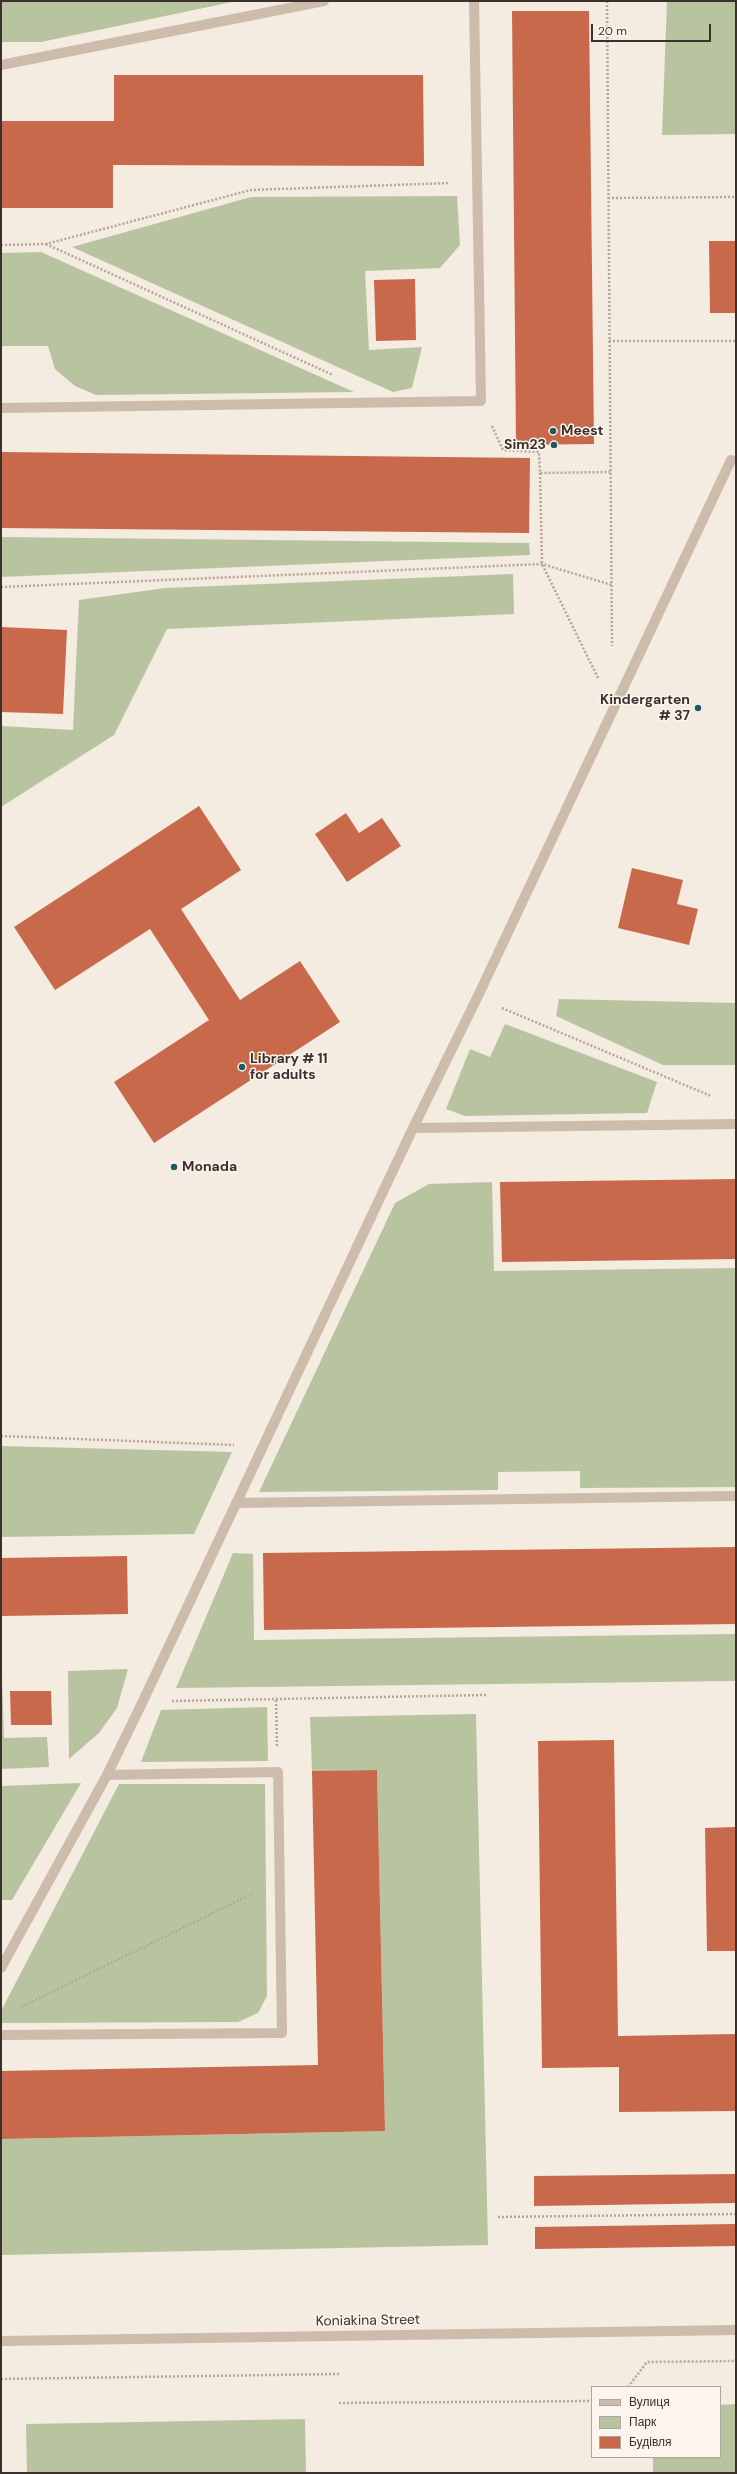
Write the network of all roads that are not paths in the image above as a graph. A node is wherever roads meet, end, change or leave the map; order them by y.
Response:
1 (324, 1) edge
2 (474, 1) edge
3 (1, 64) edge
4 (1, 408) edge
5 (731, 460) dead end
6 (736, 1124) edge
7 (412, 1128) junction
8 (736, 1496) edge
9 (236, 1503) junction
10 (107, 1775) junction
11 (1, 1968) edge
12 (1, 2035) edge
13 (736, 2330) edge
14 (1, 2341) edge

1 - 3 street
2 - 4 street
5 - 7 street
6 - 7 street
7 - 9 street
8 - 9 street
9 - 10 street
10 - 11 street
10 - 12 street
13 - 14 street, Koniakina Street

